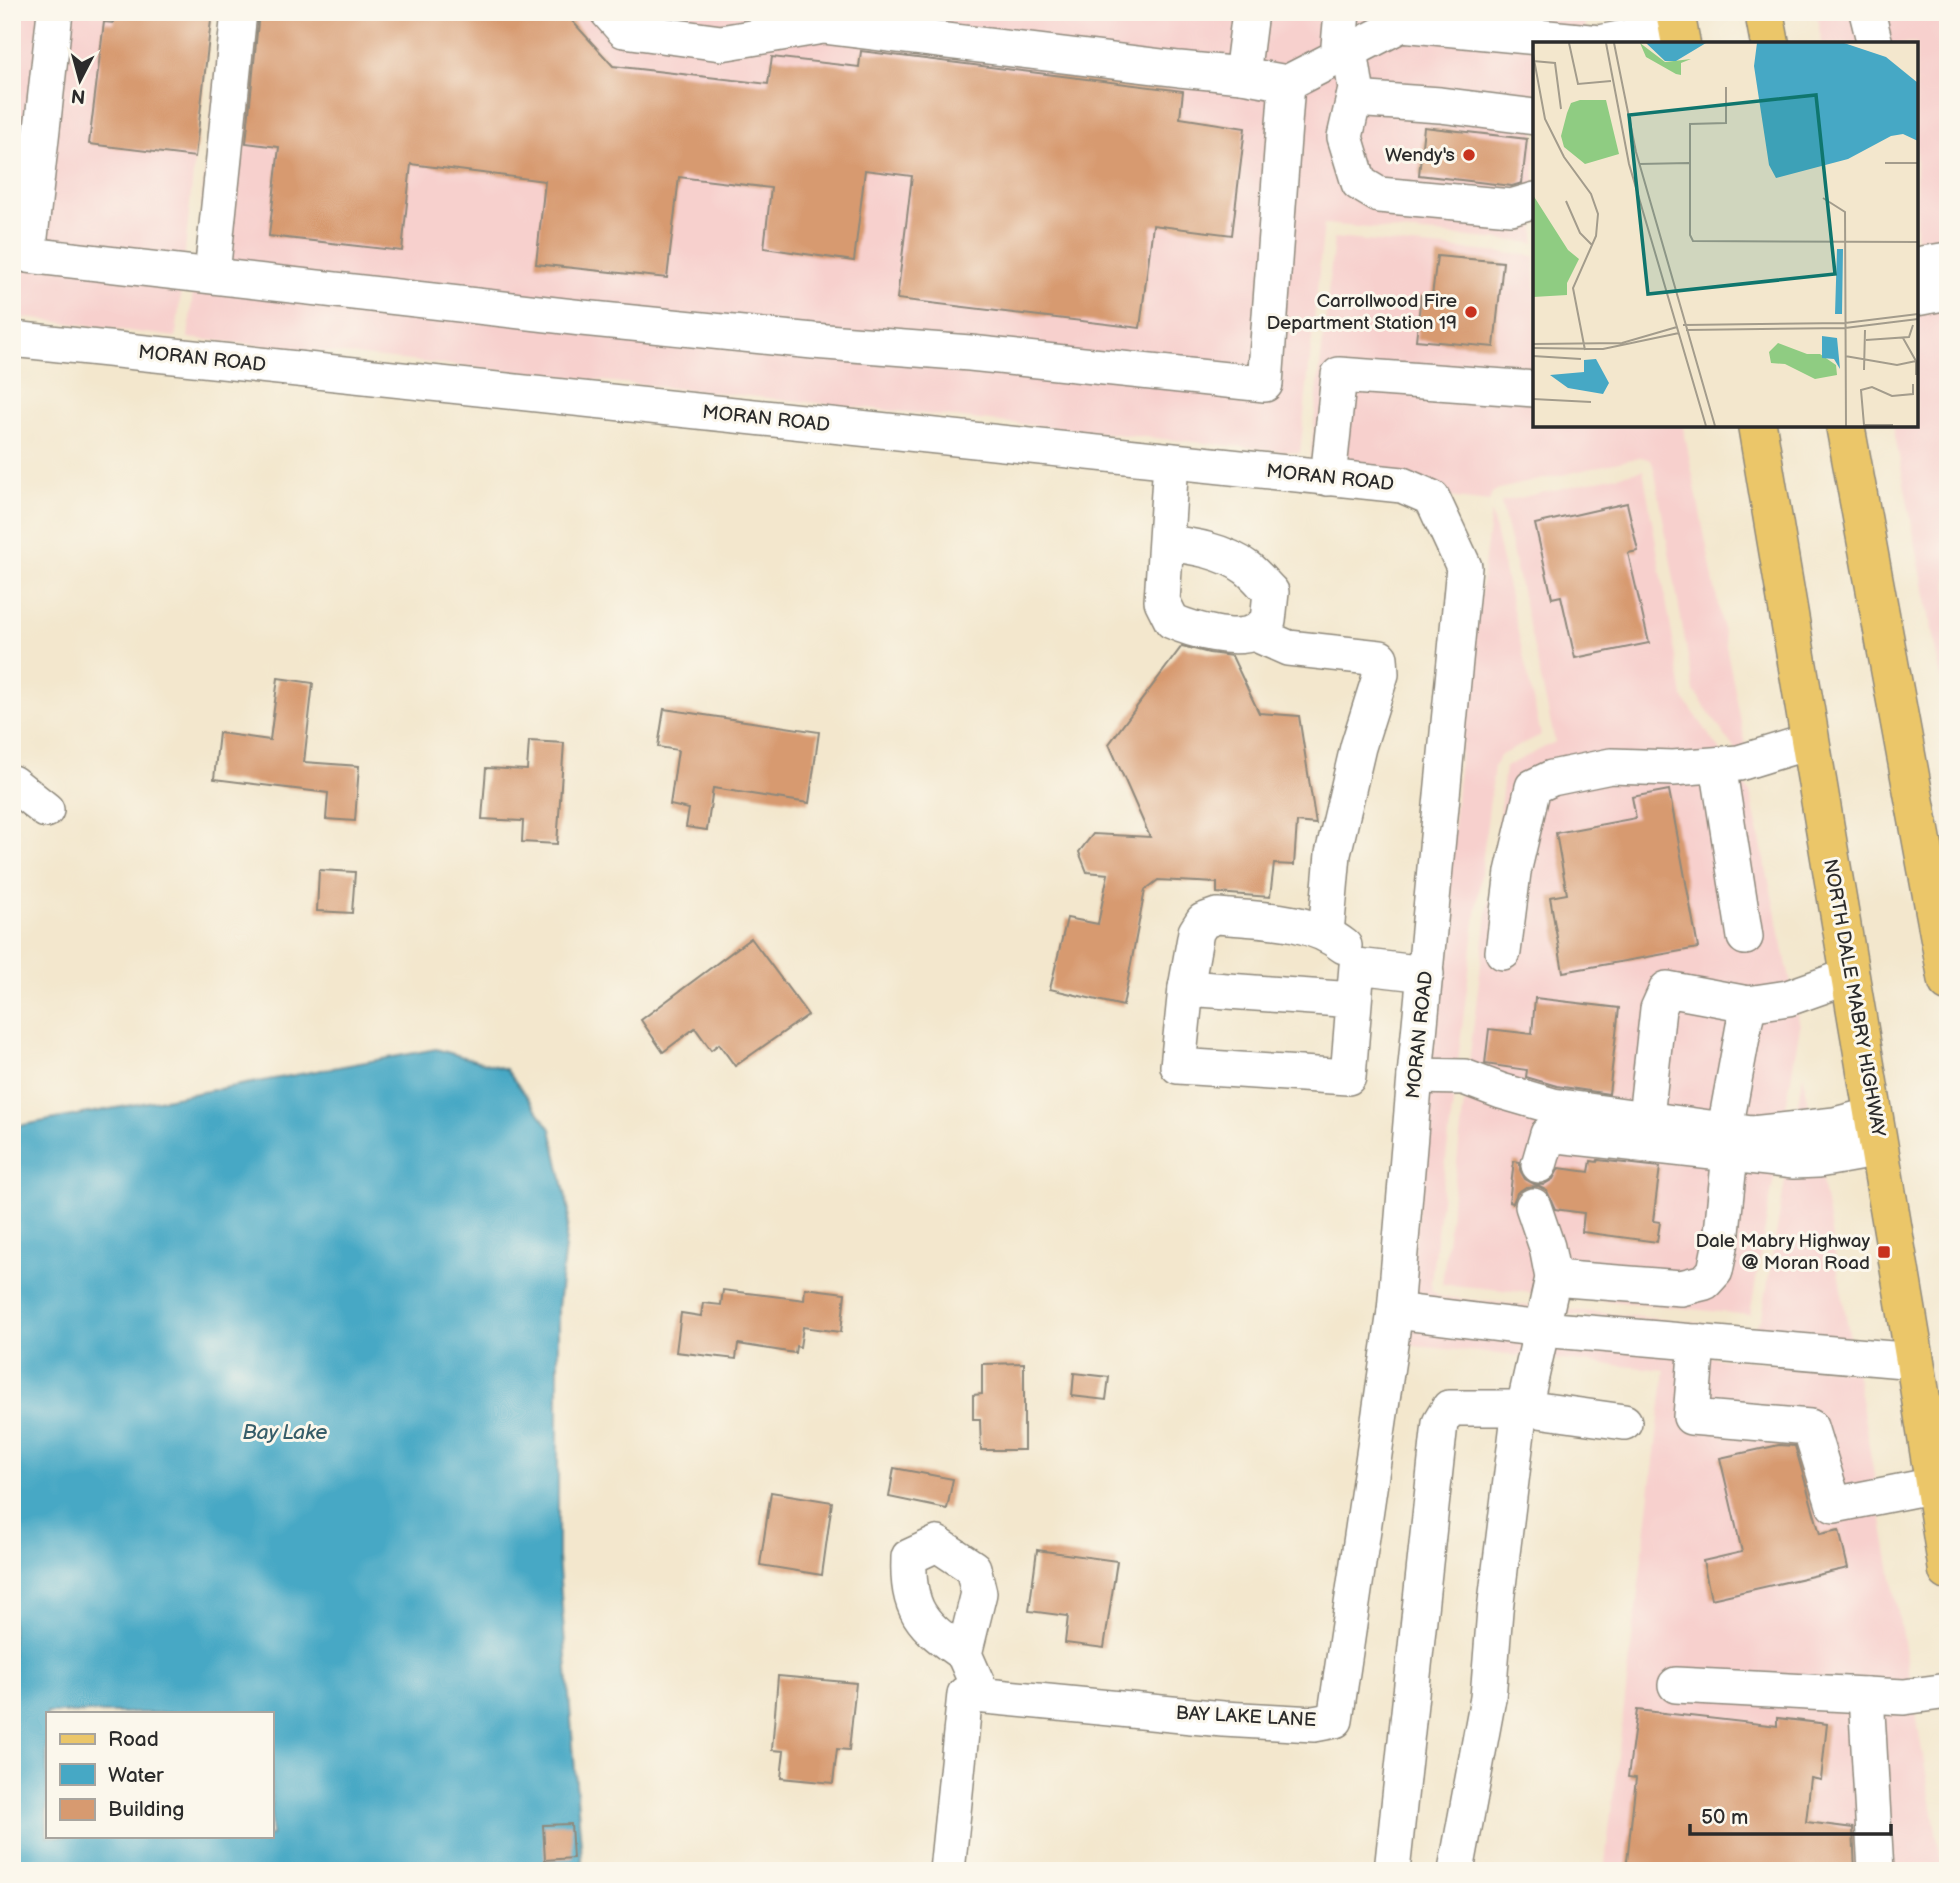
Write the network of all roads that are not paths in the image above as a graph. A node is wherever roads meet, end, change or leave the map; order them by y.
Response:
1 (55, 12) edge
2 (239, 12) edge
3 (608, 12) edge
4 (1250, 12) edge
5 (1342, 12) edge
6 (1763, 12) edge
7 (1867, 12) edge
8 (824, 19) edge
9 (878, 22) edge
10 (949, 27) edge
11 (1678, 28) edge
12 (1566, 42) edge
13 (1605, 42) edge
14 (1770, 42) edge
15 (1874, 42) edge
16 (1344, 53) junction
17 (1242, 75) junction
18 (1287, 83) junction
19 (1354, 99) junction
20 (1533, 117) edge
21 (1533, 201) edge
22 (1948, 260) edge
23 (1918, 265) edge
24 (212, 274) junction
25 (1948, 292) edge
26 (1918, 298) edge
27 (12, 339) edge
28 (1533, 389) edge
29 (1757, 427) edge
30 (1845, 427) edge
31 (1171, 461) junction
32 (1328, 478) junction
33 (1166, 543) junction
34 (1254, 633) junction
35 (1811, 741) junction
36 (1718, 765) junction
37 (12, 783) edge
38 (46, 810) dead end
39 (1326, 933) junction
40 (1745, 937) dead end
41 (1503, 952) dead end
42 (1426, 974) junction
43 (1850, 976) junction
44 (1948, 982) edge
45 (1356, 983) junction
46 (1186, 988) junction
47 (1748, 1004) junction
48 (1415, 1076) junction
49 (1646, 1117) junction
50 (1877, 1132) junction
51 (1727, 1142) junction
52 (1539, 1165) dead end
53 (1534, 1206) dead end
54 (1553, 1278) junction
55 (1395, 1311) junction
56 (1542, 1329) junction
57 (1697, 1342) junction
58 (1937, 1360) edge
59 (1524, 1408) junction
60 (1624, 1422) dead end
61 (1934, 1485) junction
62 (1948, 1571) edge
63 (964, 1654) dead end
64 (1676, 1685) dead end
65 (1948, 1691) edge
66 (982, 1695) junction
67 (1866, 1695) junction
68 (947, 1871) edge
69 (1392, 1871) edge
70 (1456, 1871) edge
71 (1876, 1871) edge

1 - 24 street
2 - 24 street
3 - 8 street
4 - 17 street
5 - 16 street
6 - 14 main road
7 - 15 street
8 - 9 street
9 - 10 street
10 - 17 street
11 - 13 street
12 - 16 street
16 - 18 street
16 - 19 street
17 - 18 street
18 - 24 street
19 - 20 street
19 - 21 street
22 - 23 street
25 - 26 street
27 - 31 street, MORAN ROAD
28 - 32 street
29 - 35 main road, NORTH DALE MABRY HIGHWAY
30 - 44 main road
31 - 32 street, MORAN ROAD
31 - 33 street
32 - 42 street, MORAN ROAD
33 - 34 street
33 - 34 street
34 - 39 street
35 - 36 street
35 - 43 main road, NORTH DALE MABRY HIGHWAY
36 - 40 street
36 - 41 street
37 - 38 street
39 - 45 street
39 - 46 street
42 - 45 street
42 - 48 street, MORAN ROAD
43 - 47 street
43 - 50 main road, NORTH DALE MABRY HIGHWAY
45 - 46 street
45 - 46 street
47 - 49 street
47 - 51 street
48 - 49 street
48 - 55 street, MORAN ROAD
49 - 51 street
50 - 51 street
50 - 58 main road, NORTH DALE MABRY HIGHWAY
51 - 52 street
51 - 54 street
53 - 54 street
54 - 56 street
55 - 56 street
55 - 66 street, BAY LAKE LANE
56 - 57 street
56 - 59 street
57 - 58 street
57 - 61 street
58 - 61 main road, NORTH DALE MABRY HIGHWAY
59 - 60 street
59 - 69 street
59 - 70 street
61 - 62 main road, NORTH DALE MABRY HIGHWAY
63 - 66 street
64 - 67 street
65 - 67 street
66 - 68 street
67 - 71 street

